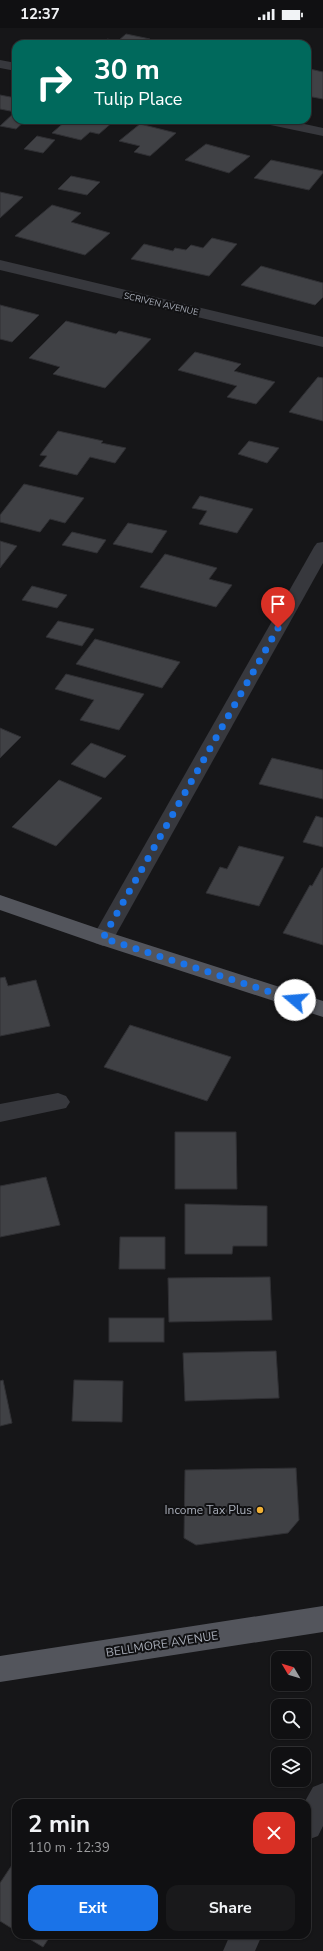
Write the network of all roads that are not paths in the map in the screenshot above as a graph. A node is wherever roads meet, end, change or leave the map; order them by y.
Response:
1 (0, 64) edge
2 (12, 66) edge
3 (285, 124) edge
4 (323, 132) edge
5 (0, 265) edge
6 (323, 342) edge
7 (323, 547) edge
8 (0, 902) edge
9 (103, 938) junction
10 (323, 1009) edge
11 (58, 1102) dead end
12 (0, 1113) edge
13 (323, 1619) edge
14 (0, 1669) edge
15 (323, 1797) edge
16 (311, 1819) edge
17 (245, 1939) edge
18 (238, 1951) edge

1 - 2 street
3 - 4 street
5 - 6 street, SCRIVEN AVENUE
7 - 9 street
8 - 9 main road
9 - 10 main road
11 - 12 street
13 - 14 main road, BELLMORE AVENUE
15 - 16 street
17 - 18 street

